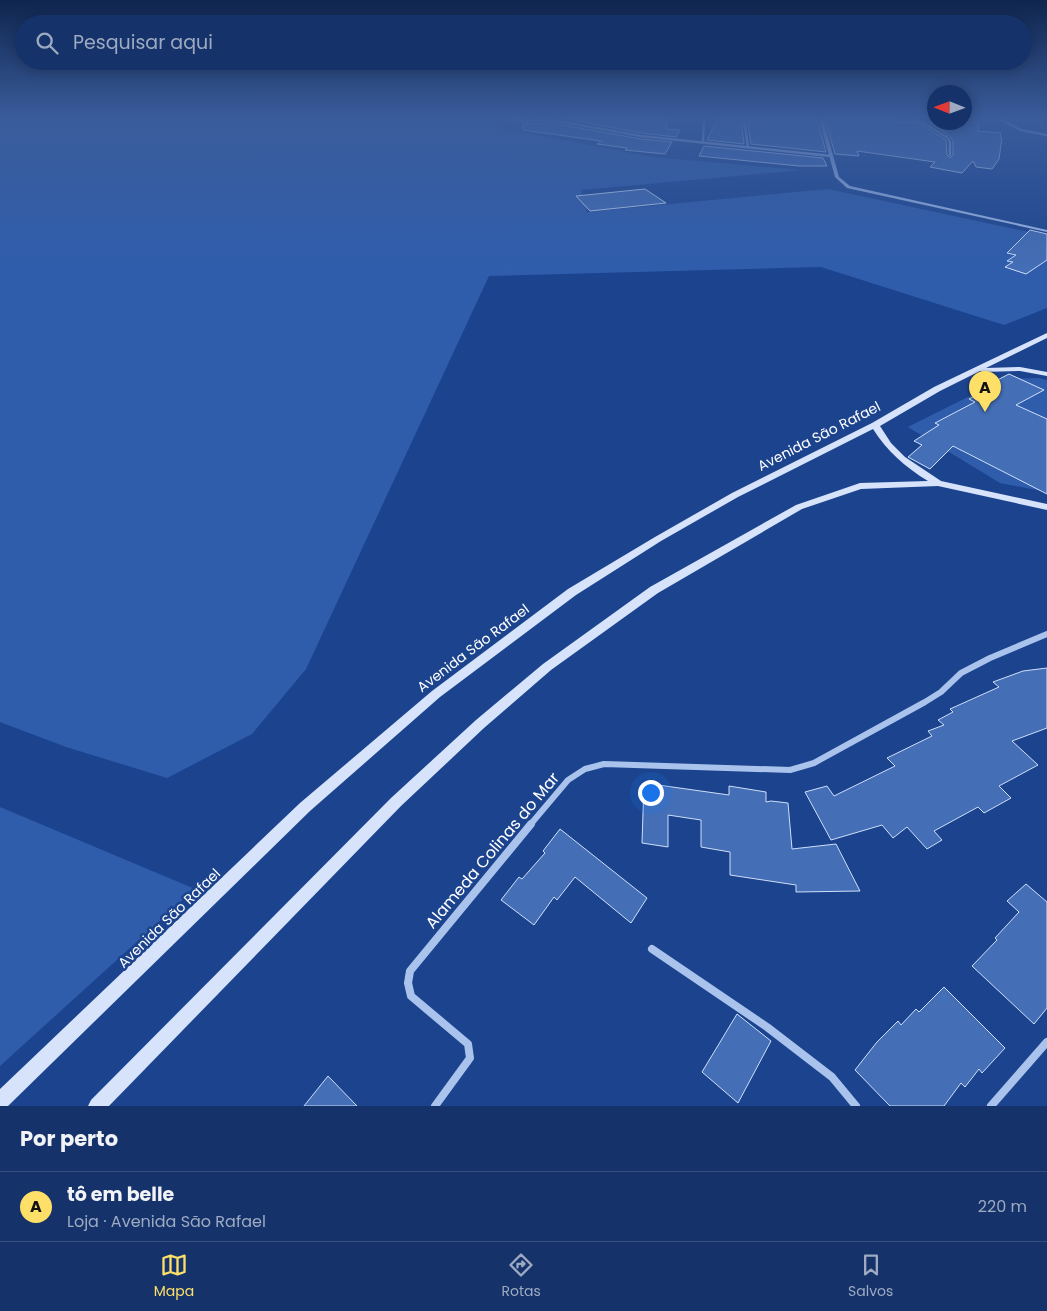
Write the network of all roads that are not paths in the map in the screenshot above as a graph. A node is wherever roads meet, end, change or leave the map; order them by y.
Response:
1 (836, 171) edge
2 (1047, 231) edge
3 (1047, 335) edge
4 (977, 370) junction
5 (1047, 374) edge
6 (875, 425) junction
7 (938, 483) junction
8 (1047, 507) edge
9 (1047, 634) edge
10 (652, 949) dead end
11 (1047, 1042) edge
12 (0, 1101) edge
13 (97, 1106) edge
14 (435, 1106) edge
15 (856, 1106) edge
16 (991, 1106) edge

1 - 2 street
3 - 4 main road, Avenida São Rafael
4 - 5 main road
4 - 6 main road, Avenida São Rafael
6 - 7 main road
6 - 12 main road, Avenida São Rafael
7 - 8 main road
7 - 13 main road
9 - 14 street, Alameda Colinas do Mar
10 - 15 street
11 - 16 street

